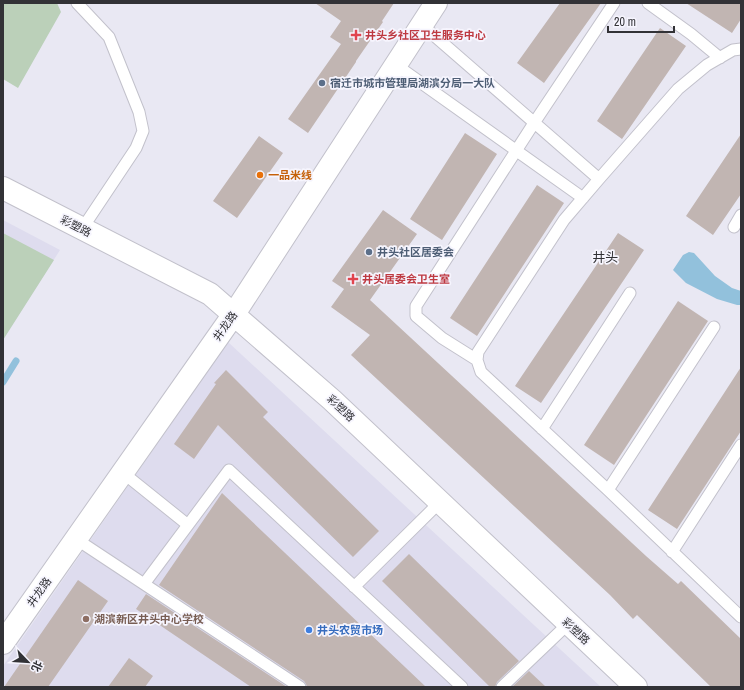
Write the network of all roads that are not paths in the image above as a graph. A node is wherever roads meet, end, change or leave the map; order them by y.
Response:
1 (77, 3) edge
2 (436, 3) edge
3 (614, 3) edge
4 (648, 3) edge
5 (422, 25) junction
6 (741, 49) edge
7 (720, 58) junction
8 (396, 65) junction
9 (534, 123) junction
10 (516, 150) junction
11 (599, 179) junction
12 (3, 188) edge
13 (583, 198) junction
14 (741, 215) edge
15 (734, 227) dead end
16 (82, 229) junction
17 (630, 293) dead end
18 (234, 314) junction
19 (714, 326) dead end
20 (477, 360) junction
21 (542, 429) junction
22 (741, 444) edge
23 (122, 472) junction
24 (608, 490) junction
25 (440, 502) junction
26 (188, 525) junction
27 (76, 539) junction
28 (672, 552) junction
29 (144, 584) junction
30 (354, 587) junction
31 (741, 617) edge
32 (569, 623) junction
33 (3, 643) edge
34 (300, 687) edge
35 (462, 687) edge
36 (502, 687) edge
37 (636, 687) edge

1 - 16 lane
2 - 5 street, 井龙路
3 - 9 lane
4 - 7 lane
5 - 8 street, 井龙路
5 - 9 lane
6 - 7 lane
7 - 11 lane
8 - 10 lane
8 - 18 street, 井龙路
9 - 10 lane
9 - 11 lane
10 - 13 lane
10 - 20 lane
11 - 13 lane
12 - 16 street, 彩塑路
13 - 20 lane
14 - 15 lane
16 - 18 street, 彩塑路
17 - 21 lane
18 - 23 street, 井龙路
18 - 25 street, 彩塑路
19 - 24 lane
20 - 21 lane
21 - 24 lane
22 - 28 lane
23 - 26 lane
23 - 27 street, 井龙路
24 - 28 lane
25 - 30 lane
25 - 32 street, 彩塑路
26 - 29 lane
26 - 30 lane
27 - 29 lane
27 - 33 street, 井龙路
28 - 31 lane
29 - 34 lane
30 - 35 lane
32 - 36 lane
32 - 37 street, 彩塑路

